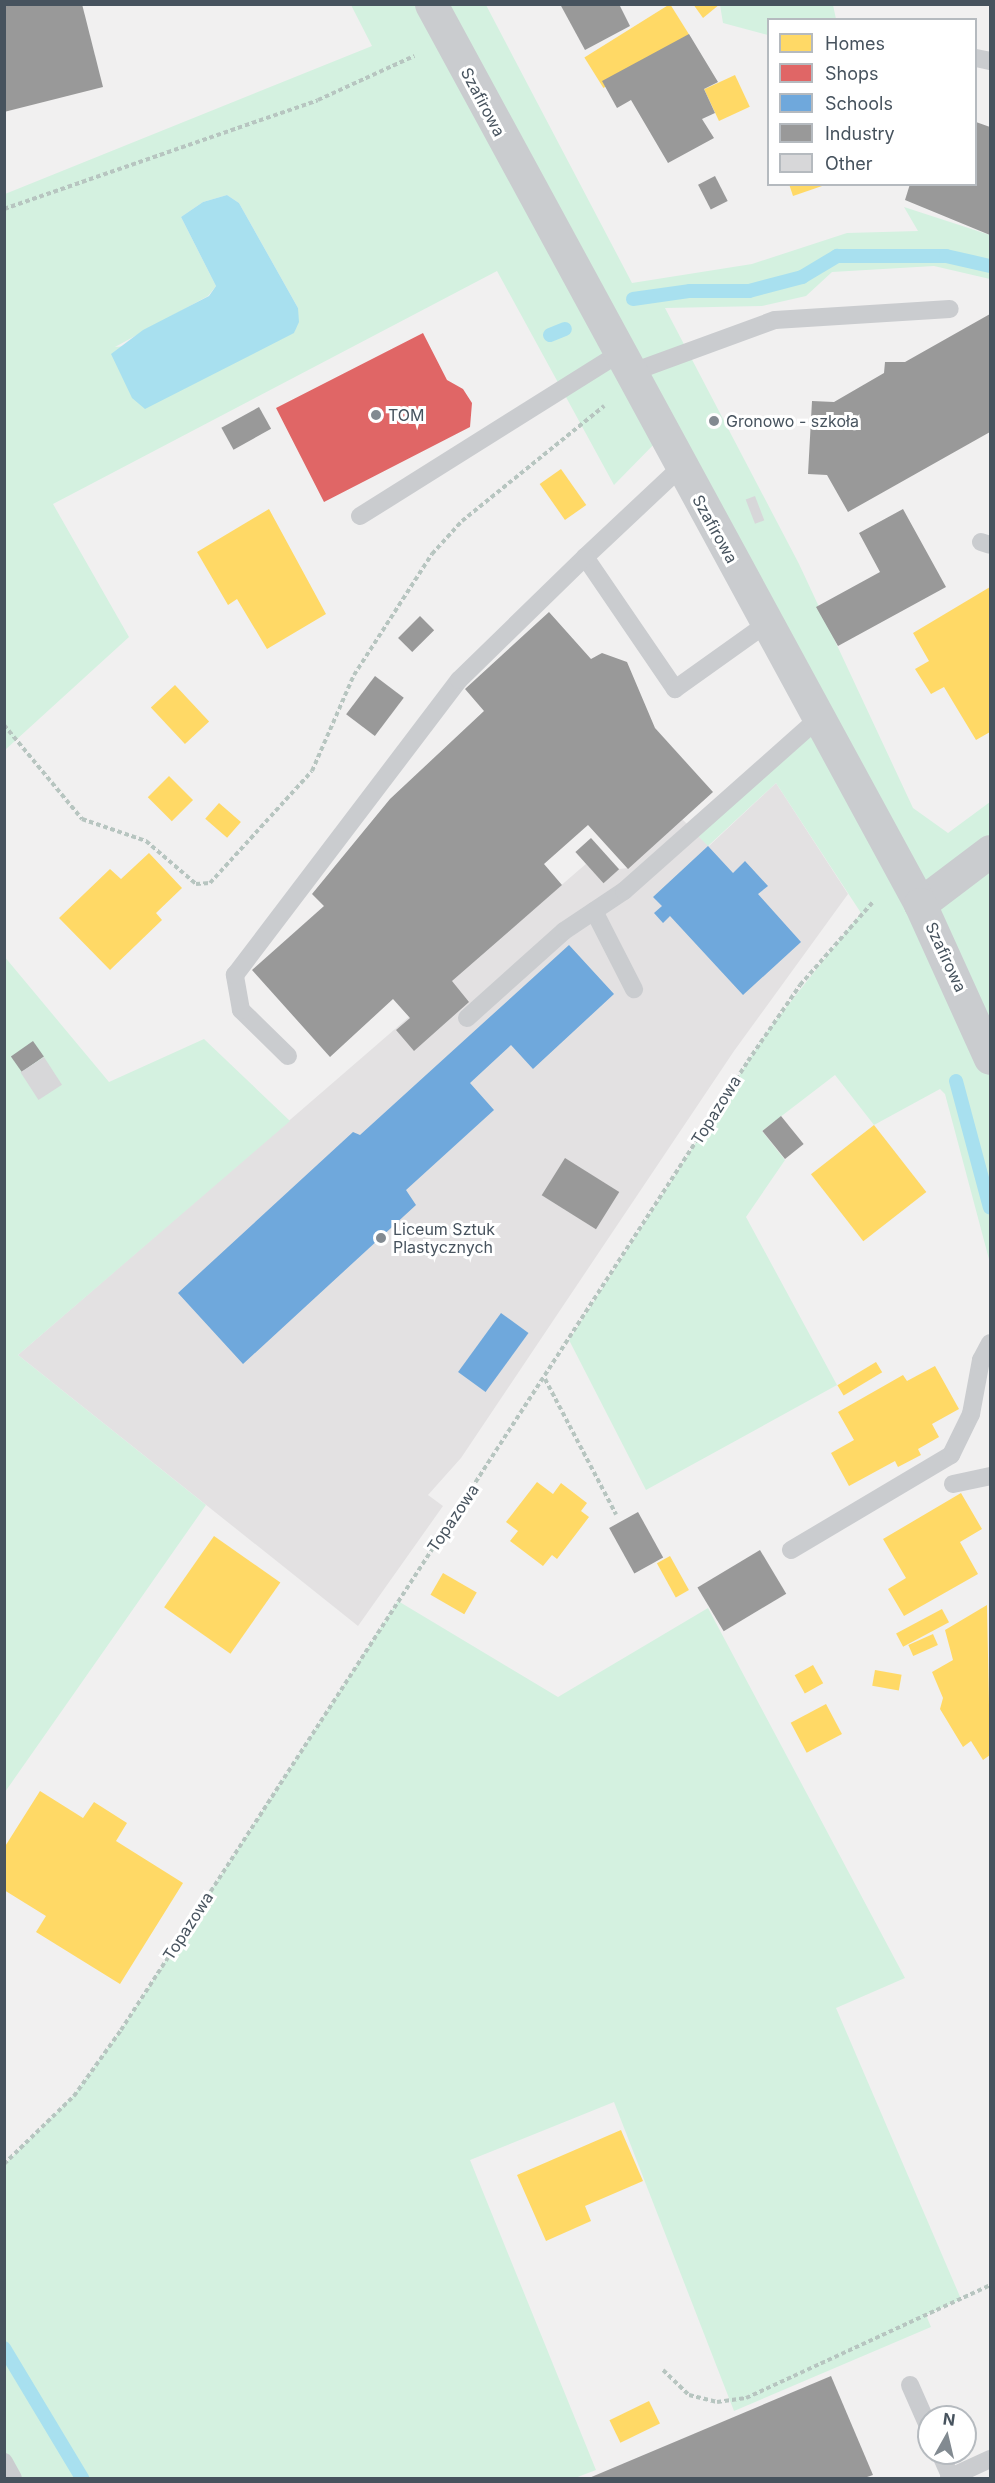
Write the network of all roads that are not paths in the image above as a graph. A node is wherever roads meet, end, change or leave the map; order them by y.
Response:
1 (431, 4) edge
2 (950, 309) dead end
3 (628, 369) junction
4 (681, 467) junction
5 (360, 516) dead end
6 (585, 557) junction
7 (766, 624) junction
8 (818, 719) junction
9 (990, 851) edge
10 (920, 904) junction
11 (594, 911) junction
12 (634, 989) dead end
13 (467, 1018) dead end
14 (288, 1056) dead end
15 (990, 1058) edge
16 (990, 1343) edge
17 (990, 1476) edge
18 (952, 1484) dead end
19 (791, 1550) dead end
20 (910, 2385) dead end
21 (919, 2405) edge
22 (990, 2459) edge
23 (4, 2463) edge
24 (13, 2478) edge
25 (950, 2478) edge

1 - 3 street, Szafirowa
2 - 3 lane
3 - 4 street, Szafirowa
3 - 5 lane
4 - 6 lane
4 - 7 street, Szafirowa
6 - 7 lane
6 - 14 lane
7 - 8 street, Szafirowa
8 - 10 street, Szafirowa
8 - 11 lane
9 - 10 street
10 - 15 street, Szafirowa
11 - 12 lane
11 - 13 lane
16 - 19 lane
17 - 18 lane
20 - 21 lane
22 - 25 lane
23 - 24 lane

